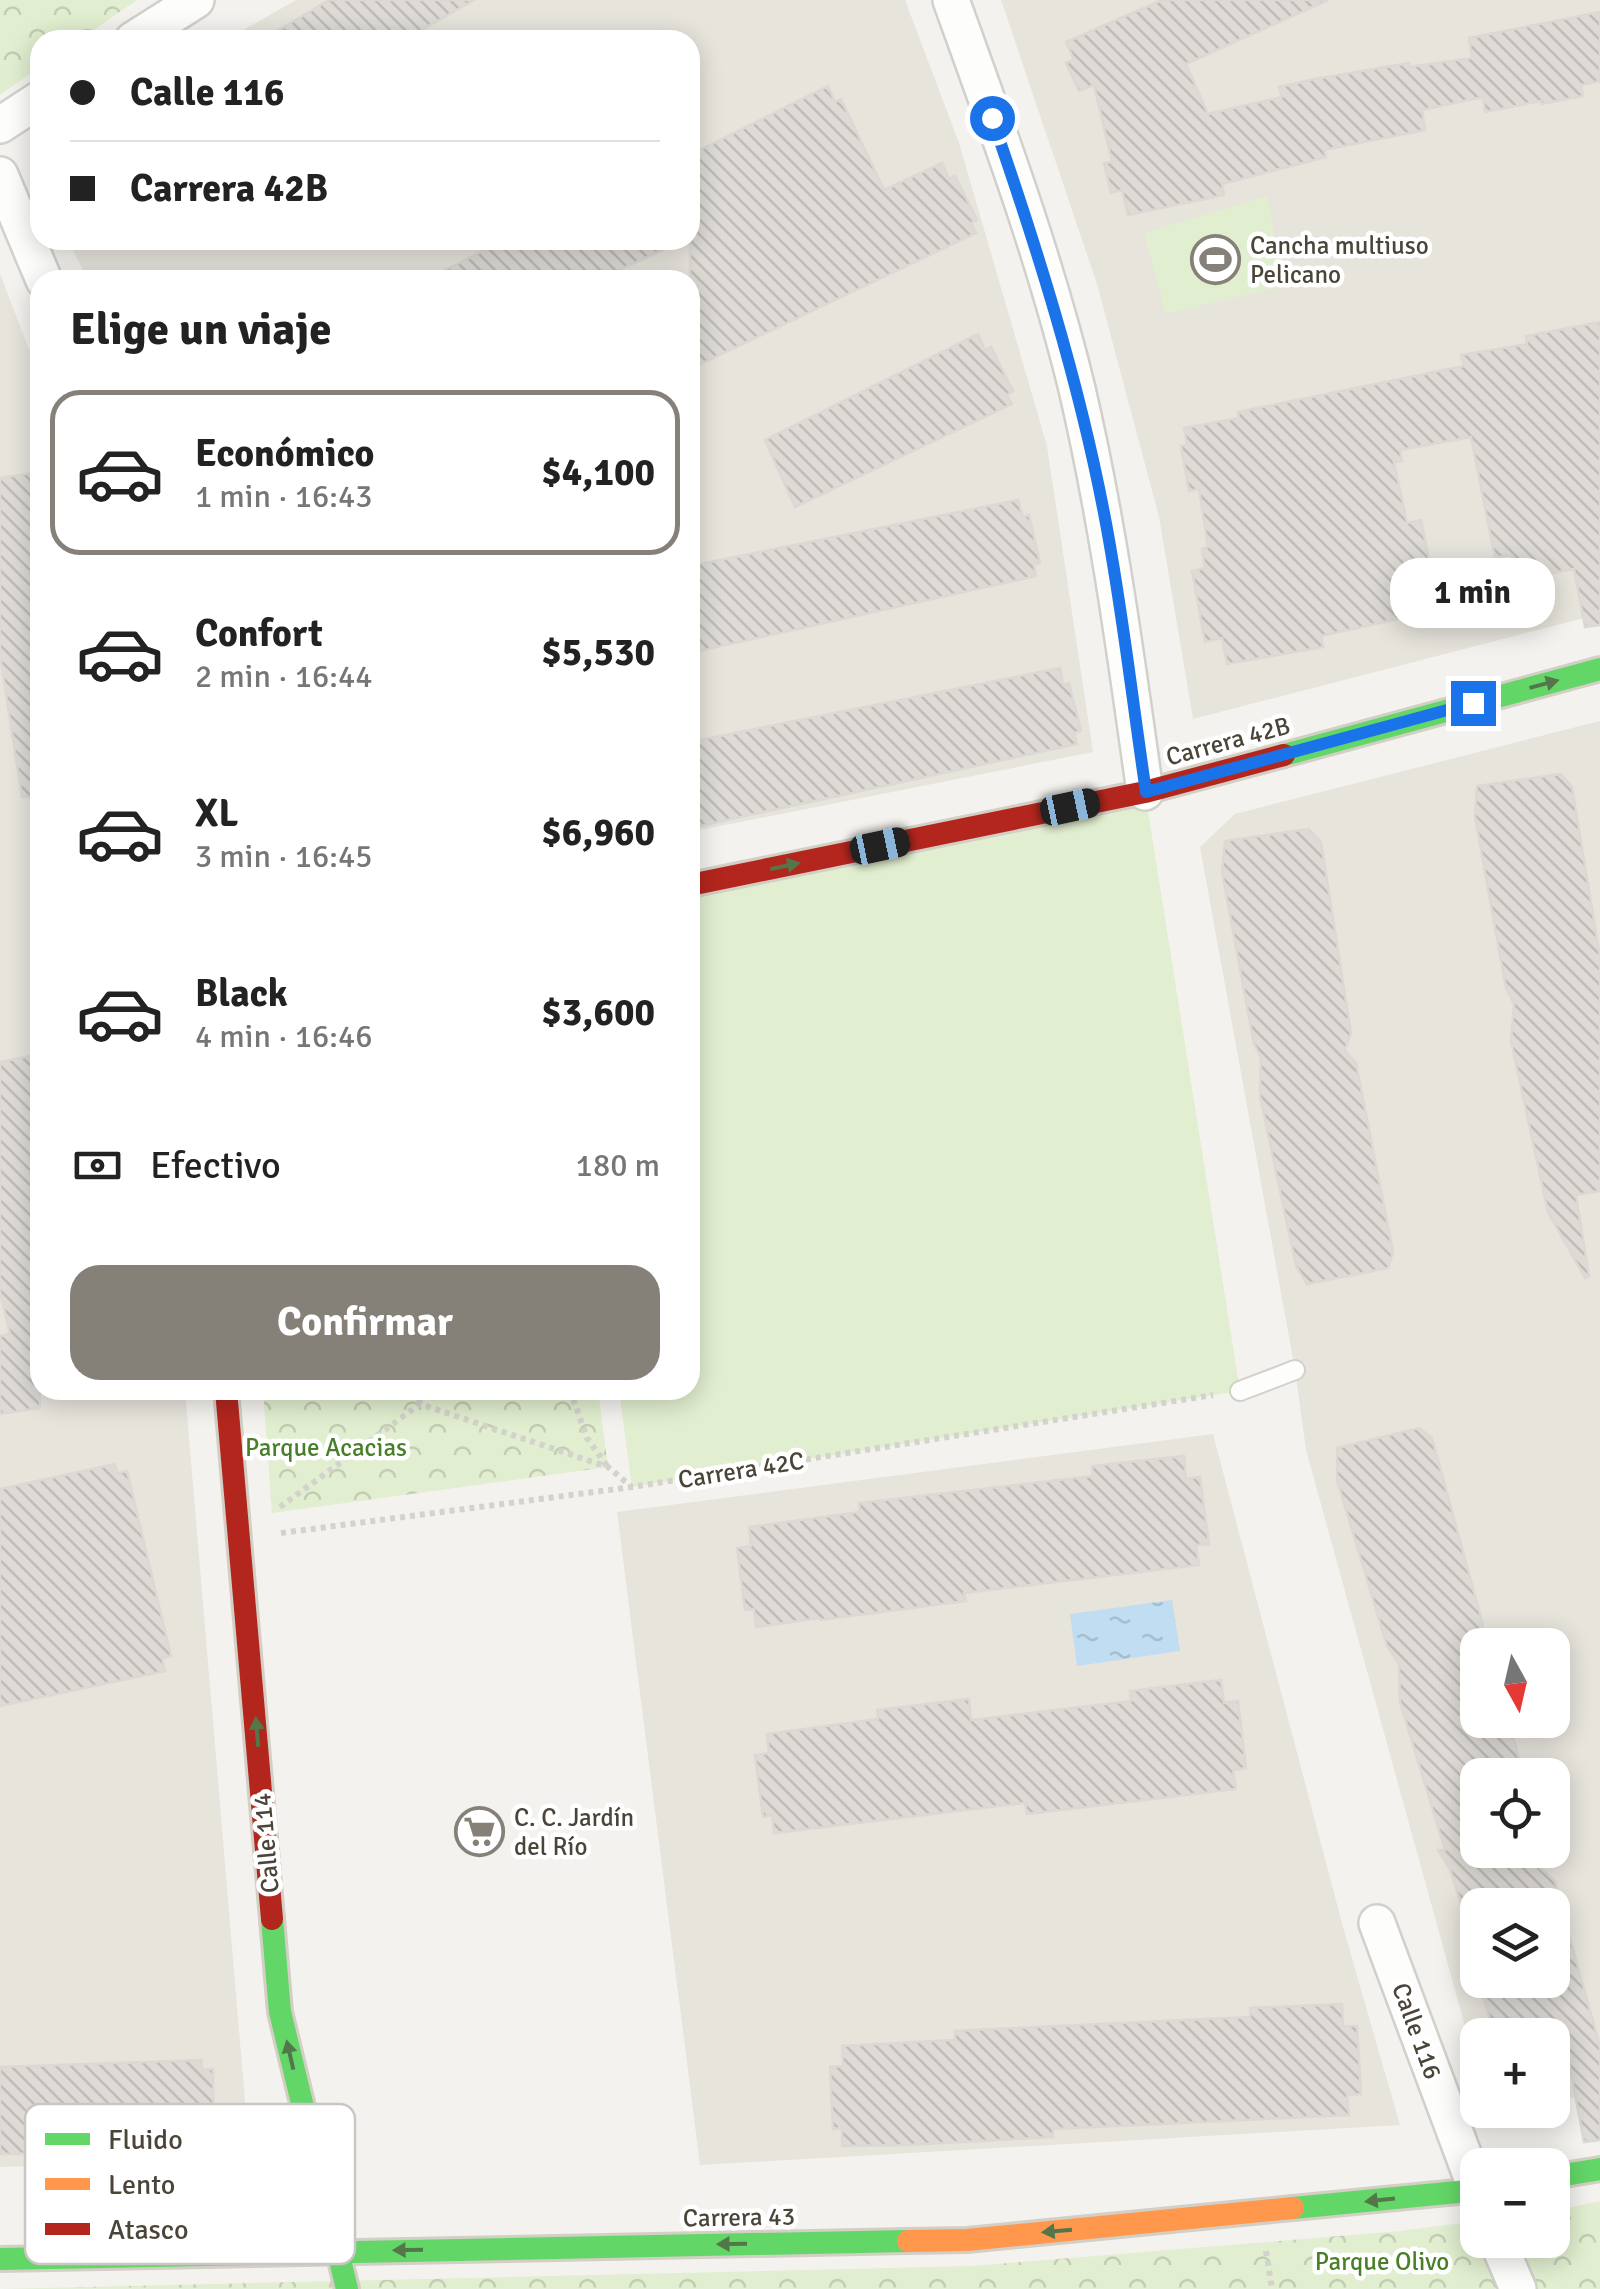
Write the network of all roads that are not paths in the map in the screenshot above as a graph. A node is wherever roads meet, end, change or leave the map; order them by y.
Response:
1 (196, 0) edge
2 (952, 0) edge
3 (149, 30) edge
4 (30, 106) edge
5 (0, 126) edge
6 (0, 176) edge
7 (30, 247) edge
8 (1600, 669) edge
9 (1146, 792) junction
10 (700, 884) edge
11 (1296, 1370) dead end
12 (1240, 1391) road end
13 (227, 1400) edge
14 (1377, 1924) dead end
15 (302, 2104) edge
16 (1461, 2148) edge
17 (1600, 2169) edge
18 (1570, 2174) edge
19 (1460, 2194) edge
20 (355, 2252) edge
21 (25, 2258) edge
22 (1504, 2258) edge
23 (0, 2259) edge
24 (340, 2264) edge
25 (347, 2289) edge
26 (1518, 2289) edge

1 - 3 street
2 - 9 street
4 - 5 street
6 - 7 street
9 -> 8 street, Carrera 42B
10 -> 9 street, Carrera 42B
11 - 12 lane
15 -> 13 street, Calle 114
14 - 16 street, Calle 116
17 - 18 street
19 -> 20 street, Carrera 43
21 - 23 street, Carrera 43
22 - 26 street
24 - 25 street, Calle 114

